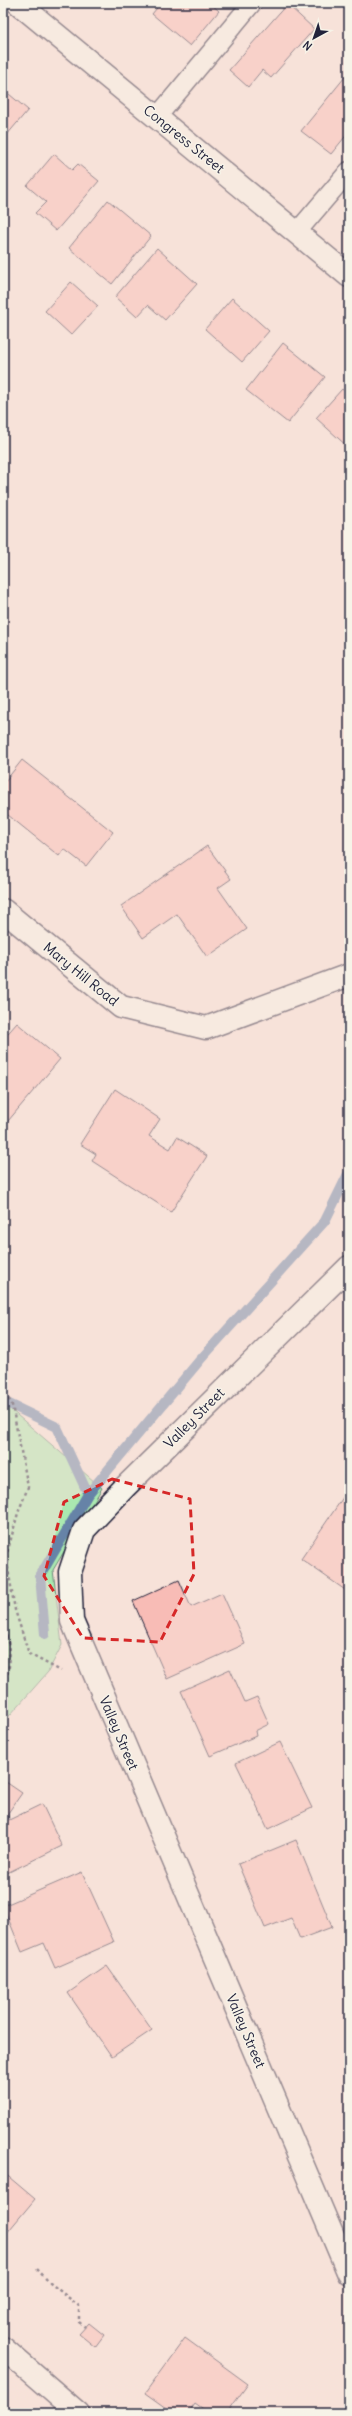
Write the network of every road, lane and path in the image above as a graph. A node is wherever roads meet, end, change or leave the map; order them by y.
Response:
1 (18, 3) edge
2 (252, 3) edge
3 (157, 117) junction
4 (349, 171) edge
5 (297, 232) junction
6 (349, 276) edge
7 (3, 910) edge
8 (349, 974) edge
9 (349, 1267) edge
10 (3, 1624) edge
11 (3, 1690) edge
12 (37, 2269) dead end
13 (349, 2274) edge
14 (85, 2327) dead end
15 (3, 2348) edge
16 (78, 2413) edge

1 - 3 street, Congress Street
2 - 3 lane
3 - 5 street, Congress Street
4 - 5 lane
5 - 6 street, Congress Street
7 - 8 street, Mary Hill Road
9 - 13 street, Valley Street
10 - 11 path
12 - 14 path
15 - 16 street

